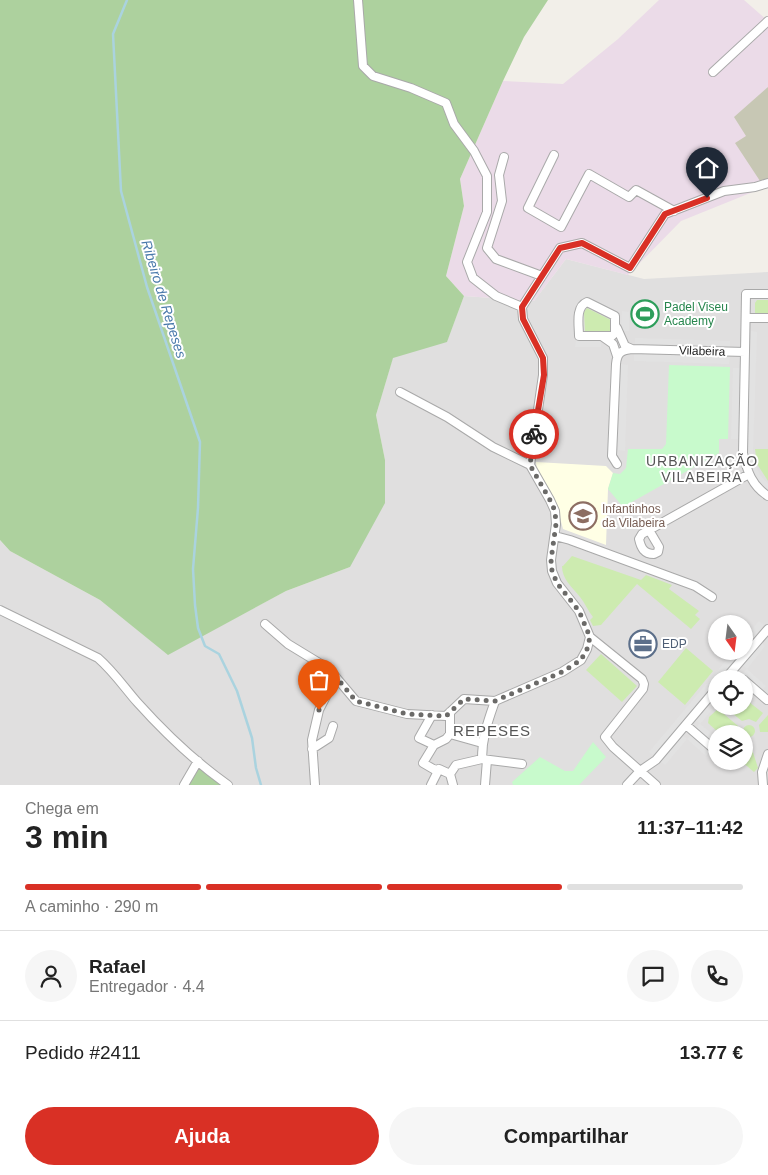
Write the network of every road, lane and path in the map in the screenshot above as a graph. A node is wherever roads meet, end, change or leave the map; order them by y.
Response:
1 (358, 0) edge
2 (768, 21) edge
3 (713, 72) dead end
4 (554, 155) dead end
5 (504, 157) dead end
6 (768, 183) edge
7 (674, 211) junction
8 (542, 276) junction
9 (768, 294) edge
10 (522, 307) junction
11 (746, 318) junction
12 (768, 318) edge
13 (615, 322) junction
14 (603, 337) junction
15 (632, 350) junction
16 (745, 352) junction
17 (617, 356) junction
18 (400, 392) dead end
19 (616, 464) dead end
20 (530, 465) junction
21 (749, 474) junction
22 (768, 496) edge
23 (649, 530) dead end
24 (555, 536) junction
25 (712, 597) dead end
26 (0, 610) edge
27 (265, 624) dead end
28 (768, 629) edge
29 (590, 637) junction
30 (732, 670) edge
31 (336, 677) junction
32 (753, 688) edge
33 (708, 699) edge
34 (767, 700) dead end
35 (495, 701) junction
36 (450, 712) junction
37 (432, 715) junction
38 (686, 725) junction
39 (333, 726) dead end
40 (450, 734) junction
41 (482, 743) junction
42 (708, 744) edge
43 (434, 745) junction
44 (312, 749) junction
45 (768, 754) edge
46 (485, 760) junction
47 (198, 761) junction
48 (522, 764) dead end
49 (439, 769) junction
50 (640, 771) junction
51 (450, 774) junction
52 (184, 785) edge
53 (228, 785) edge
54 (315, 785) edge
55 (431, 785) edge
56 (453, 785) edge
57 (485, 785) edge
58 (627, 785) edge
59 (656, 785) edge
60 (763, 785) edge

1 - 10 street
2 - 3 street
4 - 7 street
5 - 8 street
6 - 7 street
7 - 8 street
8 - 10 street
9 - 11 street
10 - 20 street
11 - 12 street
11 - 16 street
13 - 14 street
13 - 14 street
13 - 15 street
14 - 17 street
15 - 16 street, Vilabeira
15 - 17 street, Vilabeira
16 - 21 street
17 - 19 street
18 - 20 street
20 - 24 street
21 - 22 street
21 - 23 street
24 - 25 street
24 - 29 street
26 - 47 street
27 - 31 street
28 - 30 street
29 - 35 street
29 - 50 street
31 - 37 street
31 - 44 street
32 - 34 street
33 - 38 street
35 - 36 street
35 - 41 street
36 - 37 street
36 - 40 street
37 - 43 street
38 - 42 street
38 - 50 street
39 - 44 street
40 - 41 street
40 - 43 street
41 - 46 street
43 - 49 street
44 - 54 street
45 - 60 street
46 - 48 street
46 - 51 street
46 - 57 street
47 - 52 street
47 - 53 street
49 - 51 street
49 - 55 street
50 - 58 street
50 - 59 street
51 - 56 street

